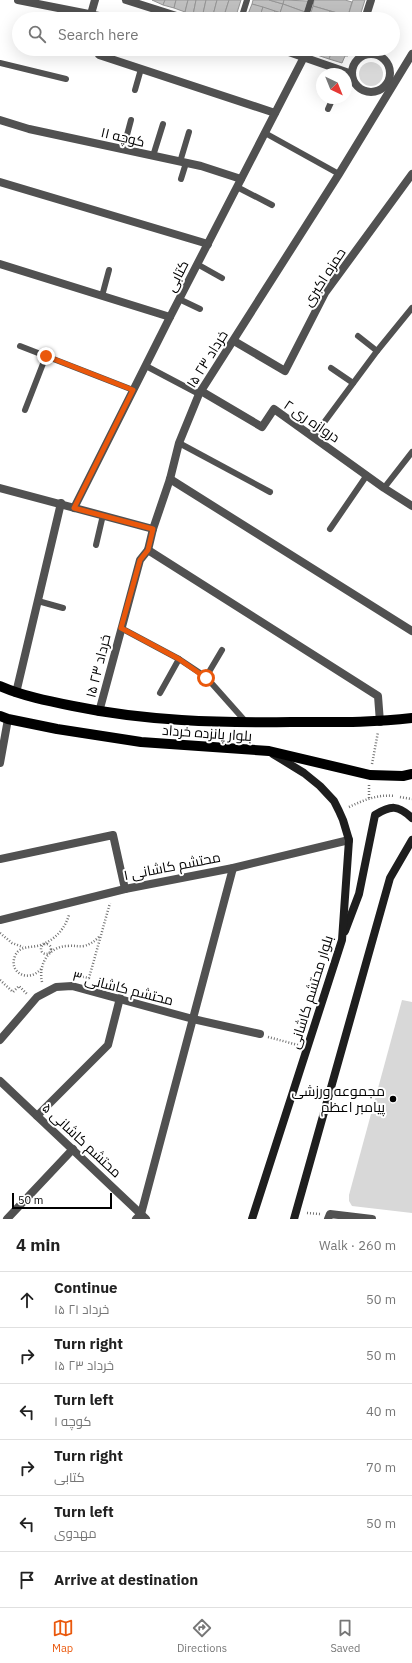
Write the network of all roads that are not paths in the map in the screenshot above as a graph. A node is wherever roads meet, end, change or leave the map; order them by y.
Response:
1 (18, 0) edge
2 (95, 0) edge
3 (126, 0) edge
4 (247, 0) edge
5 (311, 0) edge
6 (371, 0) edge
7 (81, 12) edge
8 (92, 12) edge
9 (164, 12) edge
10 (243, 12) edge
11 (308, 12) edge
12 (367, 12) edge
13 (412, 54) edge
14 (102, 56) edge
15 (359, 56) edge
16 (378, 56) edge
17 (304, 57) joint
18 (0, 63) edge
19 (330, 68) edge
20 (141, 69) junction
21 (352, 69) edge
22 (66, 79) dead end
23 (352, 80) edge
24 (390, 83) junction
25 (135, 90) dead end
26 (330, 104) edge
27 (328, 109) dead end
28 (275, 113) junction
29 (0, 120) edge
30 (131, 120) dead end
31 (163, 124) dead end
32 (189, 132) dead end
33 (265, 133) junction
34 (123, 150) junction
35 (153, 156) junction
36 (183, 162) junction
37 (339, 174) junction
38 (412, 174) edge
39 (181, 179) dead end
40 (241, 179) junction
41 (0, 182) edge
42 (237, 187) junction
43 (272, 205) dead end
44 (208, 244) junction
45 (0, 264) edge
46 (197, 264) junction
47 (109, 270) dead end
48 (222, 278) dead end
49 (102, 296) junction
50 (180, 299) junction
51 (412, 308) edge
52 (200, 309) dead end
53 (170, 317) junction
54 (358, 336) dead end
55 (234, 341) junction
56 (20, 346) dead end
57 (377, 351) junction
58 (46, 356) junction
59 (146, 366) junction
60 (332, 368) dead end
61 (353, 383) junction
62 (133, 390) junction
63 (200, 393) junction
64 (25, 410) dead end
65 (314, 436) junction
66 (179, 443) junction
67 (412, 452) edge
68 (367, 475) junction
69 (170, 479) junction
70 (0, 488) edge
71 (384, 488) junction
72 (270, 492) dead end
73 (61, 504) junction
74 (412, 506) edge
75 (74, 508) junction
76 (103, 515) junction
77 (153, 529) junction
78 (330, 530) dead end
79 (96, 545) dead end
80 (148, 550) junction
81 (38, 601) junction
82 (63, 608) dead end
83 (121, 628) junction
84 (412, 631) edge
85 (222, 650) dead end
86 (179, 659) junction
87 (206, 678) junction
88 (0, 686) edge
89 (16, 693) junction
90 (160, 693) dead end
91 (99, 712) junction
92 (4, 717) edge
93 (412, 718) edge
94 (380, 722) junction
95 (247, 723) junction
96 (269, 751) junction
97 (0, 763) edge
98 (412, 774) edge
99 (412, 818) edge
100 (349, 840) junction
101 (412, 840) edge
102 (0, 859) edge
103 (233, 868) junction
104 (124, 889) junction
105 (0, 920) edge
106 (342, 940) junction
107 (120, 998) junction
108 (193, 1019) junction
109 (260, 1034) road end
110 (0, 1040) edge
111 (0, 1081) edge
112 (37, 1116) junction
113 (73, 1149) junction
114 (295, 1216) edge
115 (141, 1217) edge
116 (329, 1217) edge
117 (7, 1219) edge
118 (252, 1219) edge
119 (372, 1219) edge

1 - 7 street
2 - 8 street
3 - 9 street
4 - 10 lane
5 - 11 lane
6 - 12 street
13 - 24 street, ۱۵ خرداد ۲۳
14 - 20 street
15 - 21 street
16 - 24 street
17 - 19 street
17 - 28 street, کتابی
18 - 22 lane
20 - 25 lane
20 - 28 street
23 - 24 street
24 - 37 street, ۱۵ خرداد ۲۳
26 - 27 lane
28 - 33 street, کتابی
29 - 34 street, کوچه ۱۱
30 - 34 lane
31 - 35 lane
32 - 36 lane
33 - 37 lane
33 - 40 street, کتابی
34 - 35 street, کوچه ۱۱
35 - 36 street, کوچه ۱۱
36 - 39 lane
36 - 40 street, کوچه ۱۱
37 - 55 street, ۱۵ خرداد ۲۳
38 - 55 street, حمزه اکبری
40 - 42 street, کتابی
41 - 44 street
42 - 43 lane
42 - 44 street, کتابی
44 - 46 street, کتابی
45 - 49 street
46 - 48 lane
46 - 50 street, کتابی
47 - 49 lane
49 - 53 street
50 - 52 lane
50 - 53 street, کتابی
51 - 57 lane
53 - 59 street, کتابی
54 - 57 lane
55 - 63 street, ۱۵ خرداد ۲۳
56 - 58 lane
57 - 61 lane
58 - 62 lane
58 - 64 lane
59 - 62 street, کتابی
59 - 63 lane
60 - 61 lane
61 - 65 lane
62 - 75 street, کتابی
63 - 65 street, دروازه ری ۲
63 - 66 street, ۱۵ خرداد ۲۳
65 - 68 street, دروازه ری ۲
66 - 69 street, ۱۵ خرداد ۲۳
66 - 72 lane
67 - 71 lane
68 - 71 street, دروازه ری ۲
68 - 78 lane
69 - 77 street, ۱۵ خرداد ۲۳
69 - 84 street
70 - 73 street
71 - 74 street, دروازه ری ۲
73 - 75 street
73 - 81 street
75 - 76 street
76 - 77 street
76 - 79 lane
77 - 80 street, ۱۵ خرداد ۲۳
80 - 83 street, ۱۵ خرداد ۲۳
80 - 94 street
81 - 82 lane
81 - 89 street
83 - 86 lane
83 - 91 street, ۱۵ خرداد ۲۳
85 - 87 lane
86 - 87 lane
86 - 90 lane
87 - 95 lane
88 - 89 main road, بلوار پانزده خرداد
89 - 91 main road, بلوار پانزده خرداد
91 - 95 main road, بلوار پانزده خرداد
92 - 96 main road, بلوار پانزده خرداد
92 - 97 street
93 - 94 main road, بلوار پانزده خرداد
94 - 95 main road, بلوار پانزده خرداد
96 - 98 main road, بلوار پانزده خرداد
96 - 100 main road, بلوار محتشم کاشانی
99 - 106 main road
100 - 103 street, محتشم کاشانی ۱
100 - 106 main road, بلوار محتشم کاشانی
101 - 114 main road
102 - 104 street
103 - 104 street, محتشم کاشانی ۱
103 - 108 street
104 - 105 street, محتشم کاشانی ۱
106 - 118 main road, بلوار محتشم کاشانی
107 - 108 street, محتشم کاشانی ۳
107 - 110 street, محتشم کاشانی ۳
107 - 112 street
108 - 109 street, محتشم کاشانی ۳
108 - 115 street
111 - 112 street, محتشم کاشانی ۵
112 - 113 street, محتشم کاشانی ۵
113 - 115 street, محتشم کاشانی ۵
113 - 117 street
116 - 119 street

